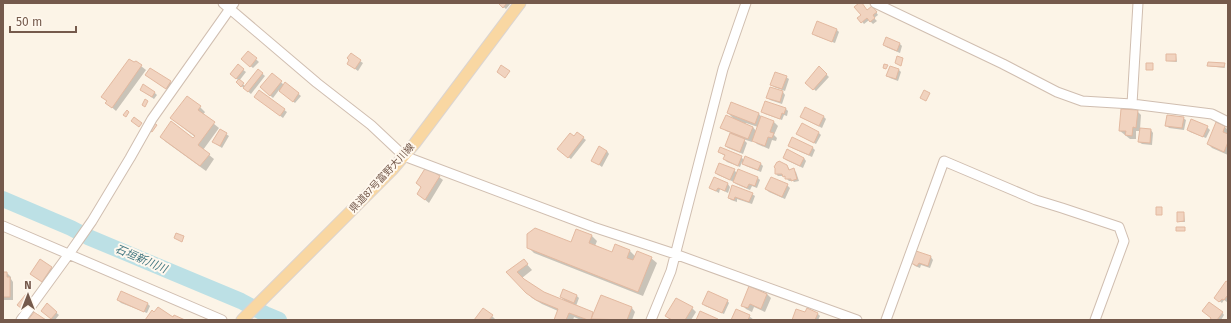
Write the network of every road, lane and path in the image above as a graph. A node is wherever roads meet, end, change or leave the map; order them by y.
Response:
1 (520, 3) edge
2 (746, 3) edge
3 (875, 3) edge
4 (1138, 3) edge
5 (229, 5) edge
6 (1132, 104) junction
7 (1228, 122) edge
8 (404, 156) junction
9 (3, 226) edge
10 (69, 254) junction
11 (675, 254) junction
12 (244, 318) edge
13 (21, 320) edge
14 (222, 320) edge
15 (650, 320) edge
16 (857, 320) edge
17 (886, 320) edge
18 (1095, 320) edge

1 - 8 main road, 県道87号富野大川線
2 - 11 street
3 - 6 street
4 - 6 street
5 - 8 street
5 - 10 street
6 - 7 street
8 - 11 street
8 - 12 main road, 県道87号富野大川線
9 - 10 street
10 - 13 street
10 - 14 street
11 - 15 street
11 - 16 street
17 - 18 street

